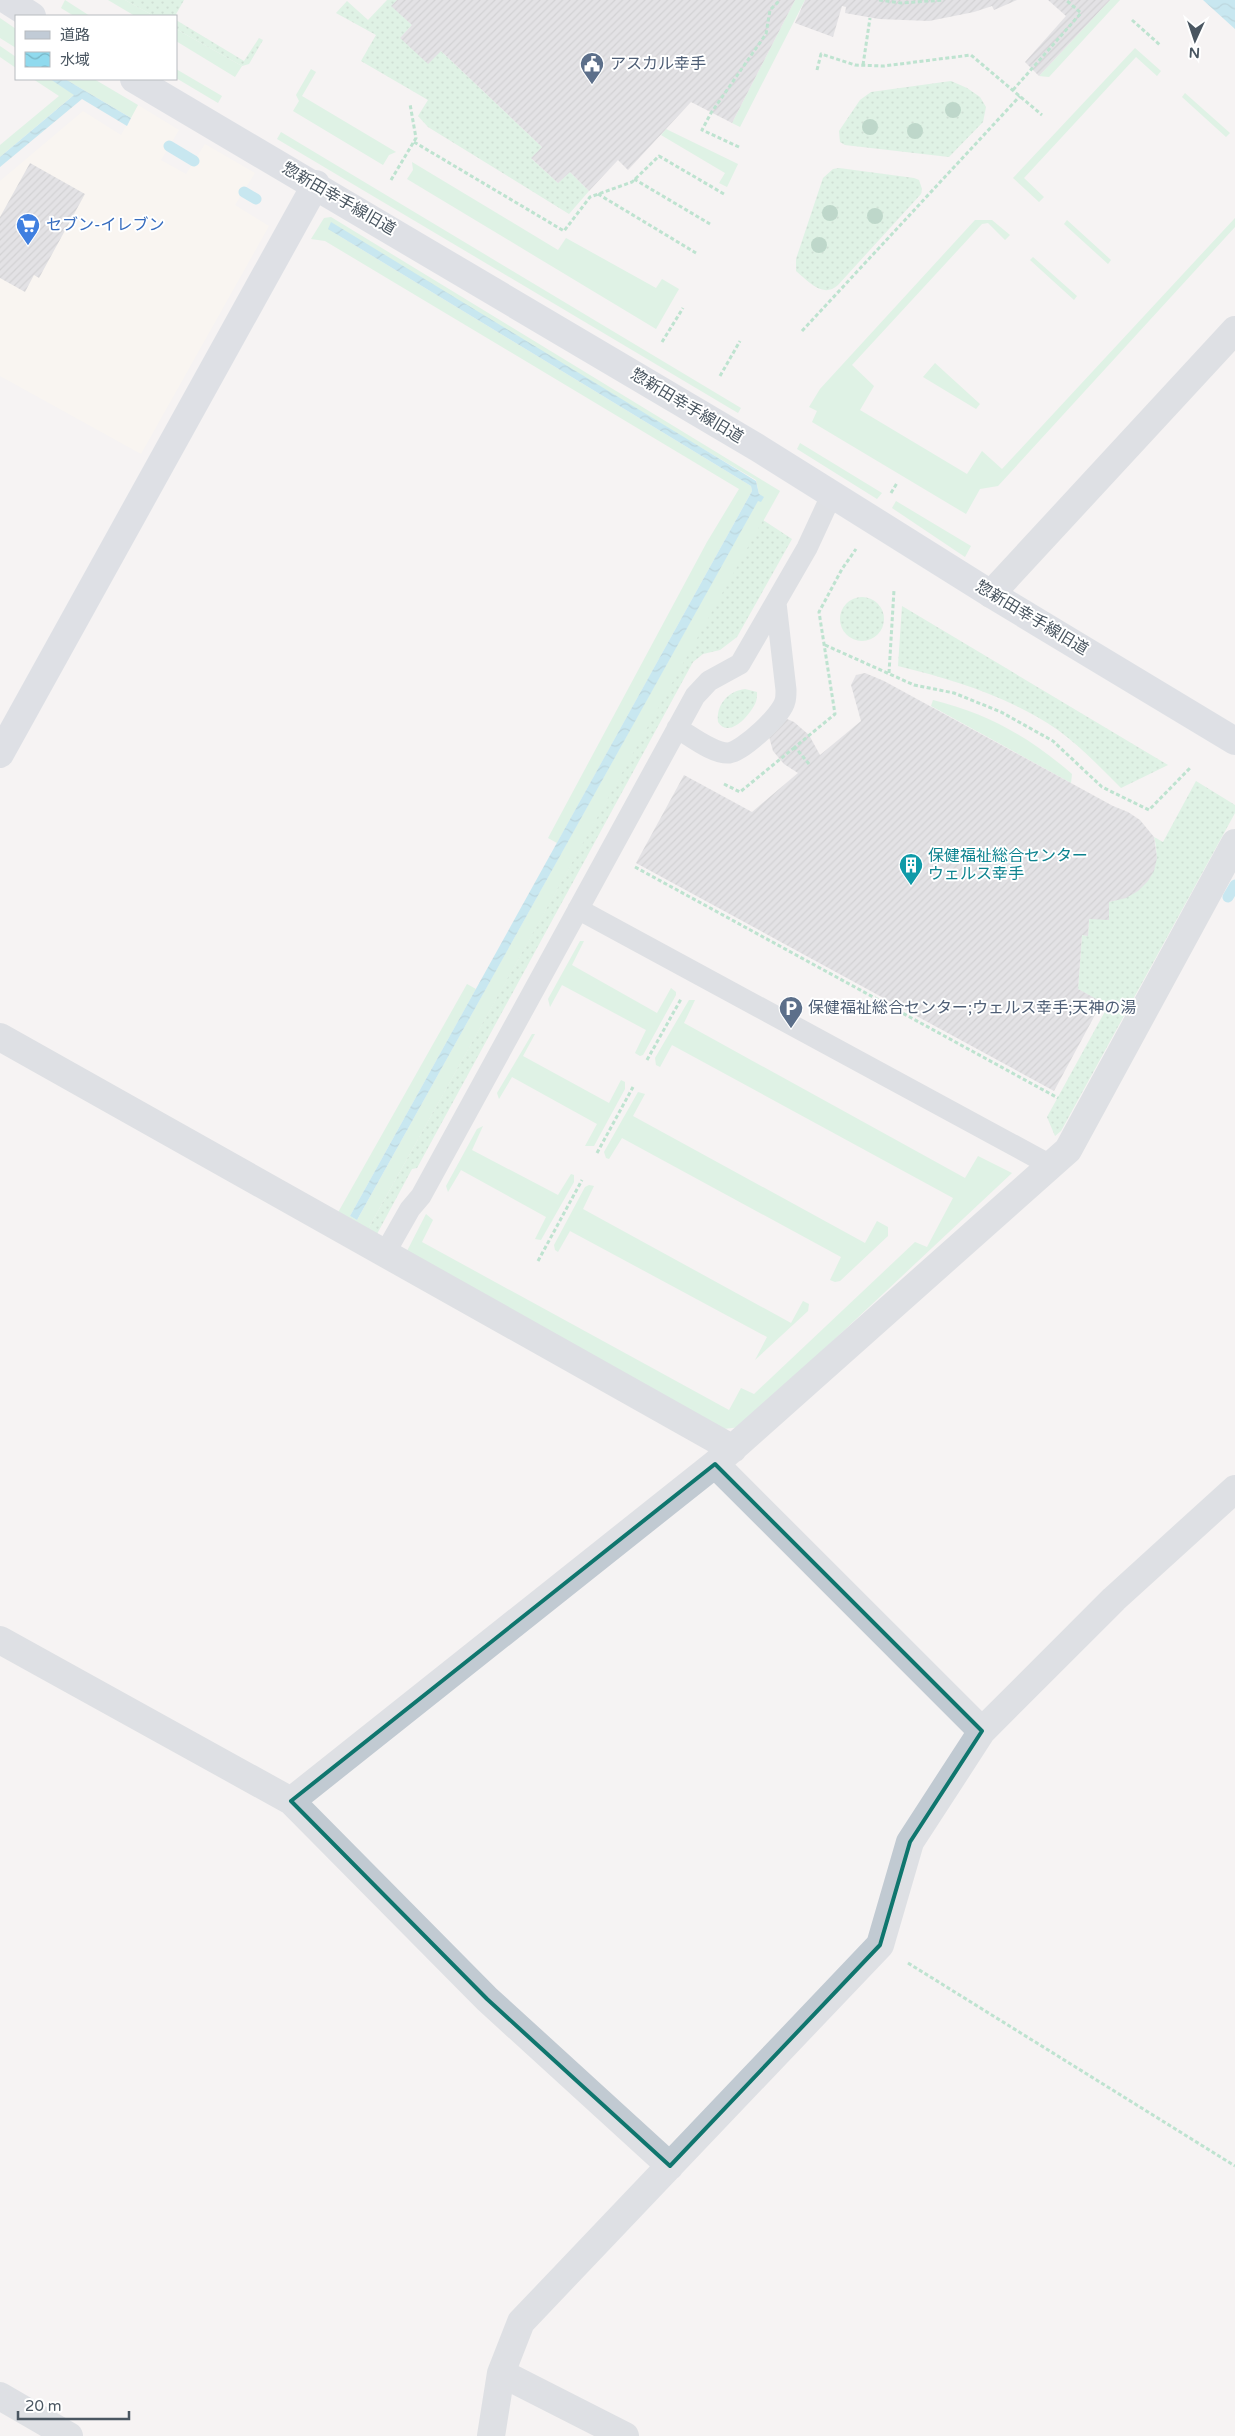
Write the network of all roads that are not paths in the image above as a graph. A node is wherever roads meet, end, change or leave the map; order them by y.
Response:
1 (136, 80) edge
2 (316, 184) junction
3 (1235, 330) edge
4 (832, 494) junction
5 (991, 594) junction
6 (776, 603) junction
7 (677, 728) junction
8 (1235, 741) edge
9 (0, 754) edge
10 (1235, 843) edge
11 (578, 909) junction
12 (0, 1037) edge
13 (1050, 1165) junction
14 (385, 1253) junction
15 (724, 1456) junction
16 (1235, 1489) edge
17 (0, 1640) edge
18 (982, 1731) junction
19 (291, 1801) junction
20 (670, 2166) junction
21 (501, 2373) junction
22 (0, 2396) edge
23 (69, 2436) edge
24 (490, 2436) edge
25 (625, 2436) edge

1 - 2 street, 惣新田幸手線旧道
2 - 4 street, 惣新田幸手線旧道
2 - 9 street
3 - 5 street
4 - 5 street, 惣新田幸手線旧道
4 - 6 lane
5 - 8 street, 惣新田幸手線旧道
6 - 7 lane
6 - 7 lane
7 - 11 lane
10 - 13 street
11 - 13 lane
11 - 14 lane
12 - 14 street
13 - 15 street
14 - 15 street
15 - 18 street
15 - 19 street
16 - 18 street
17 - 19 street
18 - 20 street
19 - 20 street
20 - 21 street
21 - 24 street
21 - 25 street
22 - 23 street

